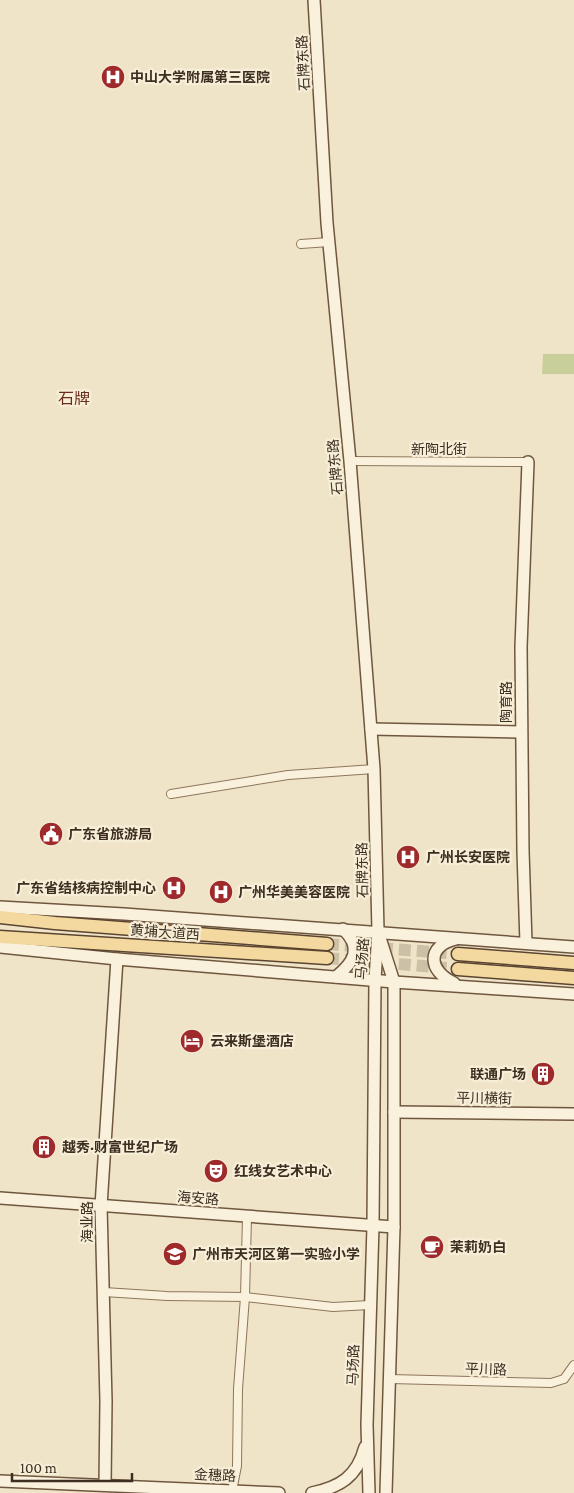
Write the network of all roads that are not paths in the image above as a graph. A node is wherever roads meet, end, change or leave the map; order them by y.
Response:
1 (314, 0) edge
2 (329, 242) junction
3 (301, 244) dead end
4 (350, 461) junction
5 (528, 462) joint
6 (371, 729) junction
7 (521, 732) junction
8 (374, 769) junction
9 (171, 794) dead end
10 (0, 907) edge
11 (0, 917) edge
12 (343, 929) junction
13 (378, 931) junction
14 (0, 937) edge
15 (460, 938) junction
16 (526, 943) junction
17 (327, 944) tunnel mouth
18 (0, 947) edge
19 (574, 947) edge
20 (458, 954) tunnel mouth
21 (327, 958) tunnel mouth
22 (117, 959) junction
23 (574, 963) edge
24 (458, 970) tunnel mouth
25 (336, 977) junction
26 (574, 978) edge
27 (375, 980) junction
28 (394, 982) junction
29 (460, 986) junction
30 (574, 994) edge
31 (394, 1112) junction
32 (574, 1114) edge
33 (0, 1198) edge
34 (101, 1206) junction
35 (246, 1217) junction
36 (373, 1226) junction
37 (394, 1227) junction
38 (372, 1258) junction
39 (394, 1259) junction
40 (104, 1292) junction
41 (245, 1298) junction
42 (370, 1304) junction
43 (574, 1365) edge
44 (390, 1379) junction
45 (368, 1436) junction
46 (368, 1453) junction
47 (388, 1454) junction
48 (0, 1481) edge
49 (105, 1485) junction
50 (232, 1491) junction
51 (279, 1493) edge
52 (312, 1493) edge
53 (369, 1493) edge
54 (386, 1493) edge

1 - 2 main road, 石牌东路
2 - 3 street
2 - 4 main road, 石牌东路
4 - 5 street, 新陶北街
4 - 6 main road, 石牌东路
5 - 7 main road, 陶育路
6 - 7 main road
6 - 8 main road, 石牌东路
7 - 16 main road, 陶育路
8 - 9 street
8 - 13 main road, 石牌东路
10 - 12 main road
11 - 17 main road, 黄埔大道西
12 - 13 main road
12 - 25 main road
13 - 15 main road
13 - 27 main road, 马场路
13 - 28 main road, 马场路
14 - 21 main road, 黄埔大道西
15 - 16 main road
15 - 29 main road
16 - 19 main road
18 - 22 main road
20 - 23 main road
22 - 25 main road
22 - 34 main road, 海业路
24 - 26 main road
25 - 27 main road
27 - 28 main road
27 - 36 main road, 马场路
28 - 29 main road
28 - 31 main road, 马场路
29 - 30 main road
31 - 32 main road, 平川横街
31 - 37 main road, 马场路
33 - 34 main road, 海安路
34 - 35 main road, 海安路
34 - 40 main road, 海业路
35 - 36 main road, 海安路
35 - 41 street
36 - 37 main road, 海安路
36 - 38 main road, 马场路
37 - 39 main road, 马场路
38 - 39 main road
38 - 42 main road, 马场路
39 - 44 main road, 马场路
40 - 41 street
40 - 49 main road, 海业路
41 - 42 street
41 - 50 street
42 - 45 main road, 马场路
43 - 44 street, 平川路
44 - 47 main road, 马场路
45 - 46 main road, 马场路
45 - 52 main road
46 - 47 main road
46 - 53 main road, 马场路
47 - 54 main road, 马场路
48 - 49 main road, 金穗路
49 - 50 main road, 金穗路
50 - 51 main road, 金穗路

